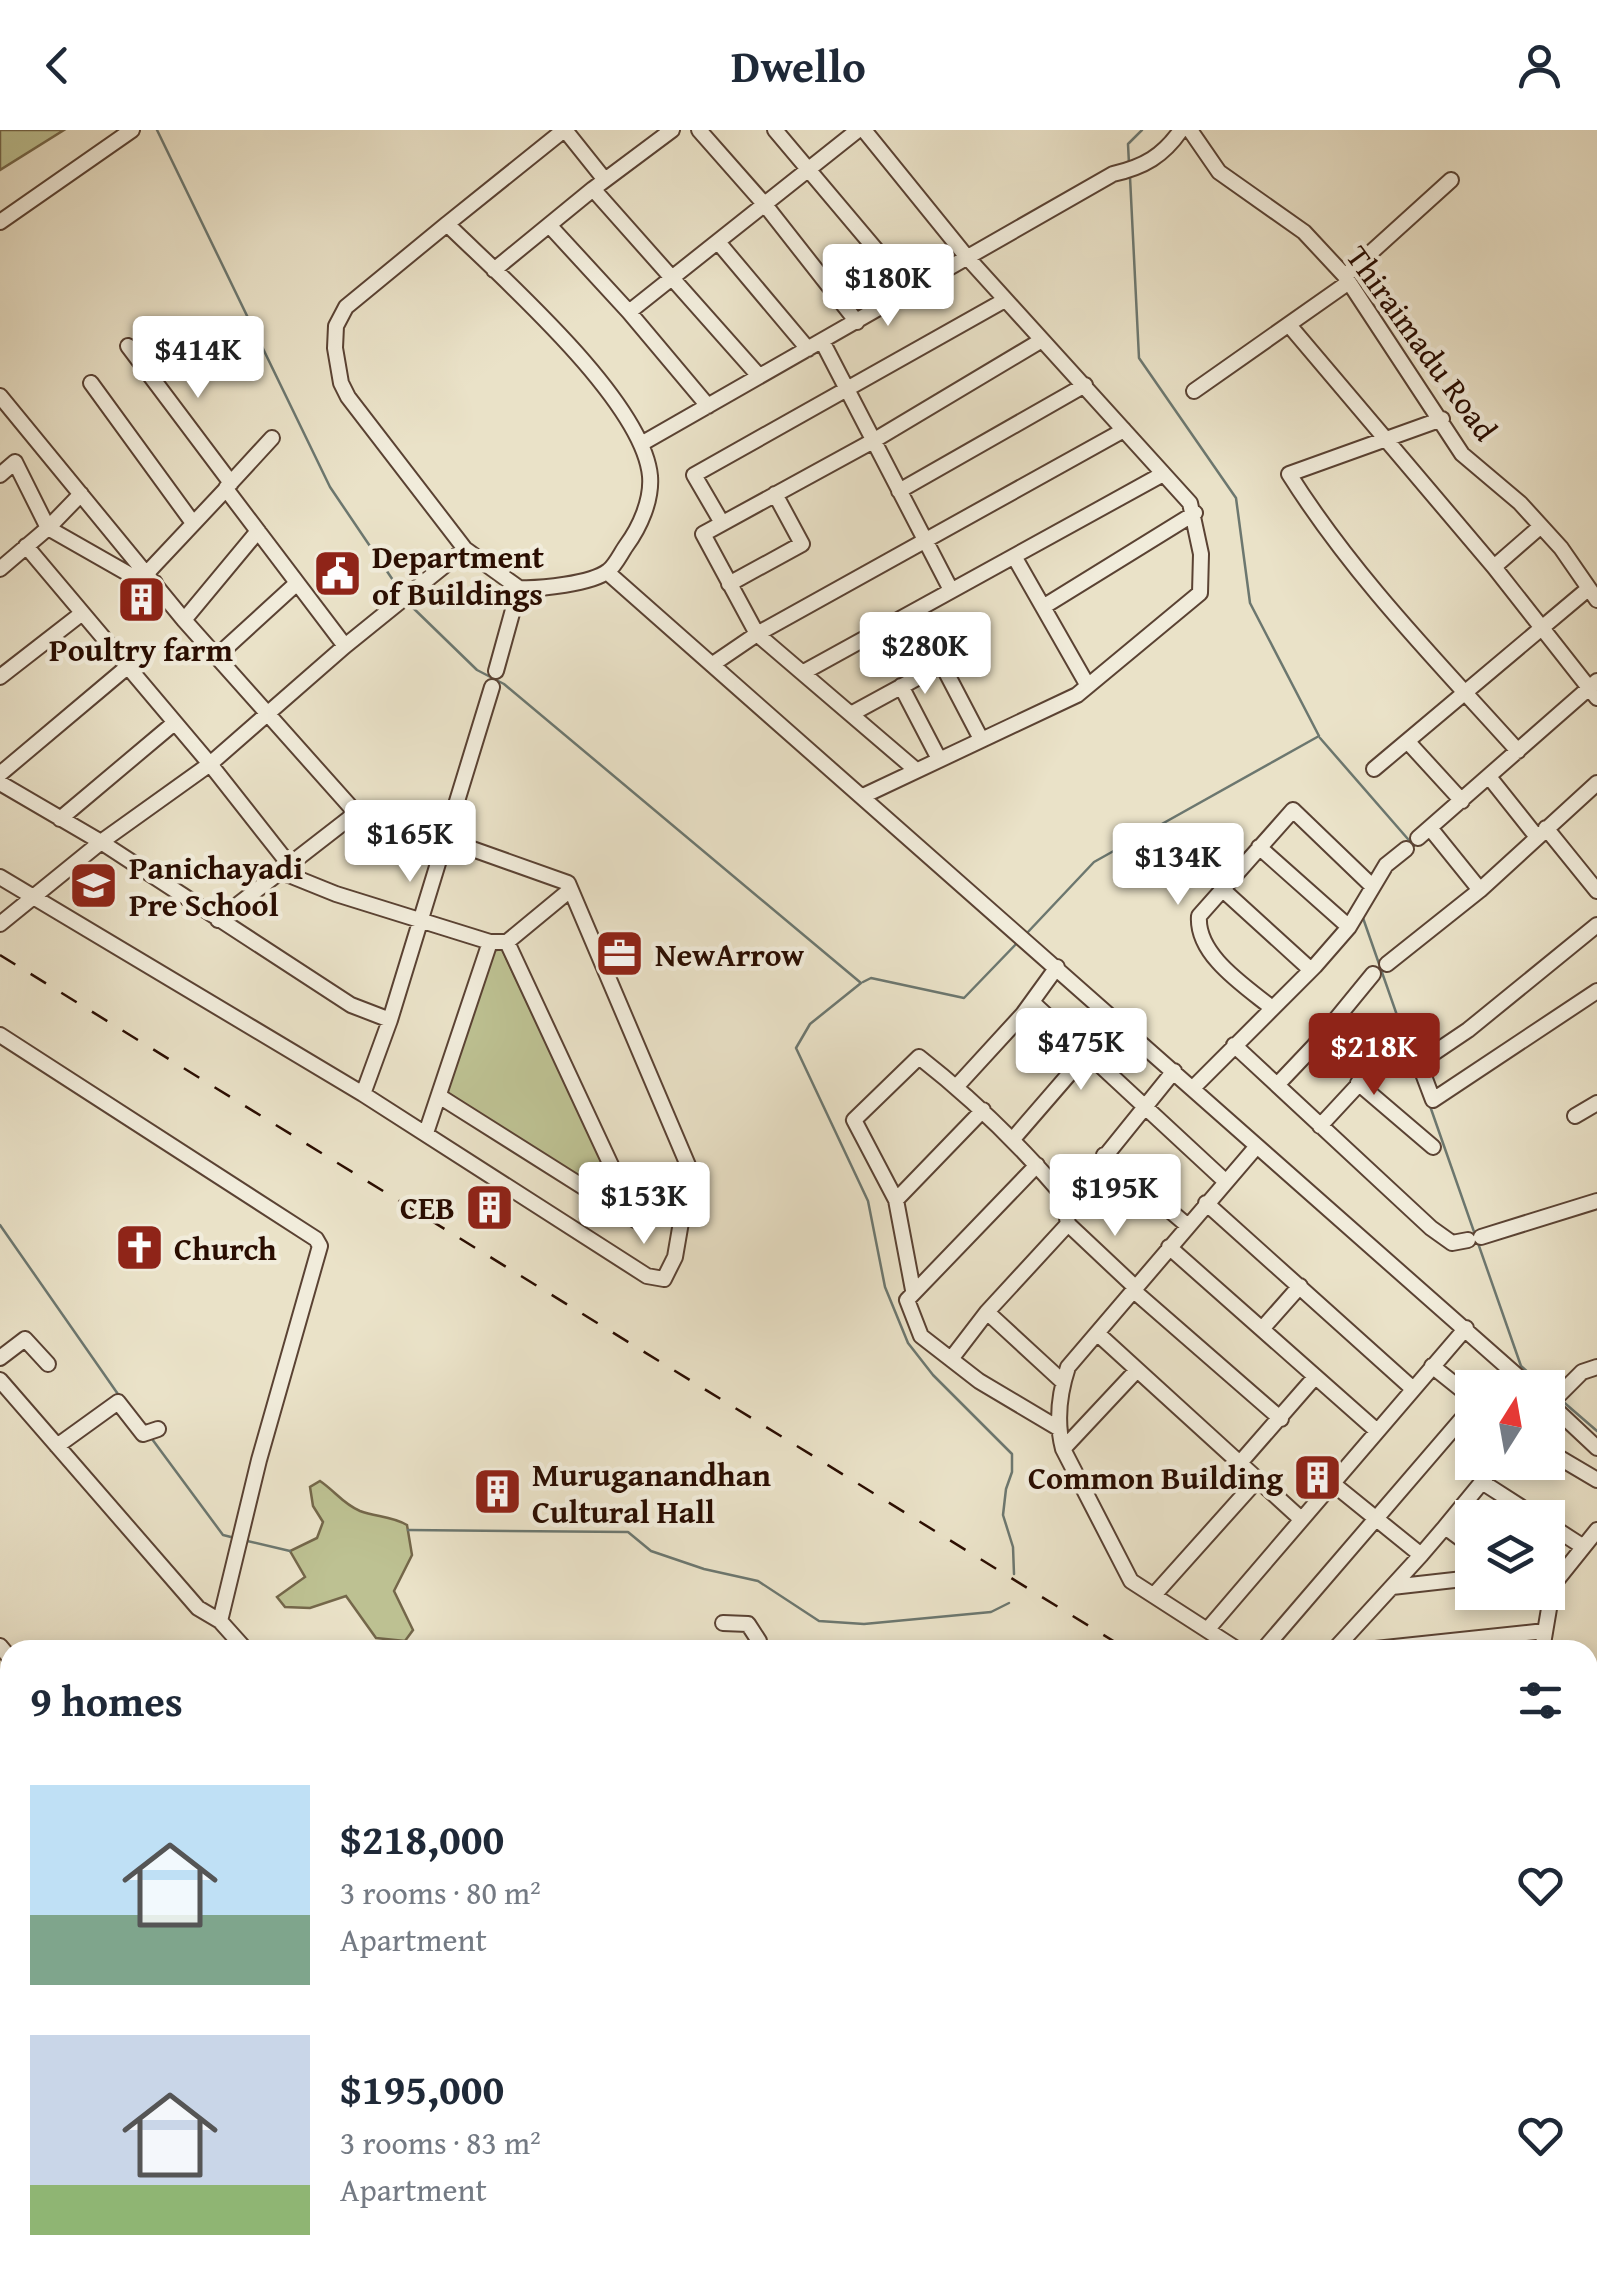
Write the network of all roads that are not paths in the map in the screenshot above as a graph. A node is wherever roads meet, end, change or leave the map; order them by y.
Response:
1 (132, 130) edge
2 (565, 130) edge
3 (672, 130) edge
4 (699, 130) edge
5 (776, 130) edge
6 (861, 130) edge
7 (1181, 130) edge
8 (1190, 130) edge
9 (812, 170) junction
10 (1450, 180) dead end
11 (599, 184) junction
12 (766, 206) junction
13 (0, 222) edge
14 (447, 224) junction
15 (549, 226) junction
16 (718, 242) junction
17 (966, 256) junction
18 (494, 270) junction
19 (673, 278) junction
20 (1347, 279) junction
21 (910, 290) junction
22 (1005, 300) junction
23 (629, 312) junction
24 (856, 322) junction
25 (1290, 325) junction
26 (1042, 340) junction
27 (815, 345) junction
28 (128, 346) dead end
29 (759, 376) junction
30 (92, 384) dead end
31 (1085, 385) junction
32 (847, 390) junction
33 (1194, 391) dead end
34 (0, 396) edge
35 (708, 406) junction
36 (1442, 419) junction
37 (1124, 430) junction
38 (272, 438) dead end
39 (1385, 440) junction
40 (872, 441) junction
41 (642, 444) junction
42 (1163, 474) junction
43 (0, 475) edge
44 (228, 486) junction
45 (899, 491) junction
46 (81, 494) junction
47 (774, 494) junction
48 (1195, 513) junction
49 (193, 524) junction
50 (722, 524) junction
51 (1541, 526) junction
52 (48, 528) junction
53 (258, 531) junction
54 (924, 541) junction
55 (26, 546) junction
56 (465, 548) junction
57 (1015, 558) junction
58 (1494, 567) junction
59 (0, 569) edge
60 (608, 572) junction
61 (151, 578) junction
62 (296, 583) junction
63 (729, 584) junction
64 (519, 588) junction
65 (951, 590) junction
66 (1593, 594) edge
67 (1043, 608) junction
68 (81, 614) junction
69 (184, 620) junction
70 (1541, 628) junction
71 (757, 634) junction
72 (345, 646) junction
73 (216, 657) junction
74 (713, 664) junction
75 (126, 668) junction
76 (804, 672) junction
77 (0, 678) edge
78 (901, 686) junction
79 (1088, 686) junction
80 (1594, 689) edge
81 (1466, 694) junction
82 (852, 714) junction
83 (267, 715) junction
84 (172, 724) junction
85 (981, 740) junction
86 (1408, 742) junction
87 (1518, 752) junction
88 (939, 759) junction
89 (210, 764) junction
90 (1374, 769) dead end
91 (916, 770) junction
92 (0, 774) edge
93 (1490, 778) junction
94 (0, 783) edge
95 (1597, 783) edge
96 (863, 796) junction
97 (1462, 801) junction
98 (356, 814) junction
99 (60, 818) junction
100 (1430, 828) junction
101 (1542, 832) junction
102 (447, 840) junction
103 (101, 842) junction
104 (1260, 847) junction
105 (284, 867) junction
106 (0, 878) edge
107 (1371, 885) junction
108 (1222, 889) junction
109 (570, 890) junction
110 (1480, 890) junction
111 (1597, 891) edge
112 (34, 897) junction
113 (218, 920) junction
114 (421, 920) junction
115 (0, 924) edge
116 (1597, 925) edge
117 (1349, 927) junction
118 (490, 942) junction
119 (507, 942) junction
120 (1387, 964) dead end
121 (1057, 967) junction
122 (1311, 970) junction
123 (1373, 974) dead end
124 (1597, 991) edge
125 (1032, 1002) junction
126 (1272, 1008) junction
127 (390, 1020) junction
128 (1116, 1020) junction
129 (0, 1035) edge
130 (1398, 1043) dead end
131 (1234, 1045) junction
132 (1086, 1054) junction
133 (1174, 1071) junction
134 (1358, 1084) junction
135 (957, 1086) junction
136 (1277, 1086) junction
137 (1193, 1088) junction
138 (363, 1094) junction
139 (439, 1096) junction
140 (1597, 1103) edge
141 (1146, 1108) junction
142 (983, 1110) junction
143 (1575, 1116) dead end
144 (1320, 1126) junction
145 (426, 1133) junction
146 (1013, 1139) junction
147 (1257, 1146) junction
148 (1433, 1147) dead end
149 (1104, 1155) junction
150 (1037, 1165) junction
151 (1226, 1181) junction
152 (896, 1200) junction
153 (1067, 1200) junction
154 (1206, 1203) junction
155 (1594, 1207) edge
156 (1068, 1224) junction
157 (1188, 1226) junction
158 (1169, 1247) junction
159 (1300, 1286) junction
160 (1135, 1289) junction
161 (913, 1290) junction
162 (988, 1312) junction
163 (1466, 1328) junction
164 (1262, 1329) junction
165 (1098, 1334) junction
166 (0, 1358) edge
167 (951, 1359) junction
168 (48, 1364) dead end
169 (1432, 1366) junction
170 (1597, 1367) edge
171 (1137, 1370) junction
172 (1512, 1370) edge
173 (1314, 1376) junction
174 (0, 1380) edge
175 (1063, 1382) junction
176 (1455, 1384) edge
177 (1412, 1388) junction
178 (1565, 1389) edge
179 (1565, 1412) edge
180 (1281, 1419) junction
181 (1455, 1426) edge
182 (1058, 1428) junction
183 (158, 1429) dead end
184 (1377, 1430) junction
185 (57, 1446) junction
186 (1597, 1448) edge
187 (1063, 1449) junction
188 (1565, 1462) edge
189 (1239, 1464) junction
190 (1257, 1480) junction
191 (1597, 1480) edge
192 (1482, 1482) joint
193 (1332, 1483) junction
194 (1510, 1500) edge
195 (1374, 1518) junction
196 (1300, 1519) junction
197 (1444, 1528) junction
198 (1597, 1530) edge
199 (1455, 1535) edge
200 (1565, 1535) edge
201 (1582, 1546) junction
202 (1421, 1554) junction
203 (1565, 1566) edge
204 (1455, 1580) edge
205 (1392, 1587) junction
206 (1154, 1595) junction
207 (1547, 1610) edge
208 (220, 1622) junction
209 (723, 1623) dead end
210 (1207, 1630) junction
211 (1544, 1631) junction
212 (237, 1640) edge
213 (758, 1640) edge
214 (1222, 1640) edge
215 (1271, 1640) edge
216 (1343, 1640) edge
217 (1460, 1640) edge
218 (1543, 1640) edge
219 (1528, 2282) edge
220 (1537, 2282) edge

1 - 13 street
2 - 11 street
2 - 14 street
3 - 11 street
4 - 12 street
5 - 9 street
6 - 9 street
6 - 17 street
7 - 17 street
8 - 20 street, Thiraimadu Road
9 - 12 street
9 - 21 street
10 - 20 street
11 - 15 street
11 - 19 street
12 - 16 street
12 - 24 street
14 - 18 street
14 - 56 street
15 - 18 street
15 - 23 street
16 - 19 street
16 - 27 street
17 - 21 street
17 - 22 street
18 - 41 street
19 - 23 street
19 - 29 street
20 - 25 street
20 - 36 street, Thiraimadu Road
21 - 24 street
22 - 26 street
22 - 32 street
23 - 35 street
24 - 27 street
25 - 33 street
25 - 39 street
26 - 31 street
26 - 40 street
27 - 29 street
27 - 32 street
28 - 44 street
29 - 35 street
30 - 49 street
31 - 37 street
31 - 45 street
32 - 40 street
32 - 50 street
34 - 46 street
35 - 41 street
36 - 39 street
36 - 51 street, Thiraimadu Road
37 - 42 street
37 - 54 street
38 - 44 street
39 - 58 street
39 - 81 street
40 - 45 street
40 - 47 street
41 - 60 street
42 - 48 street
42 - 57 street
43 - 52 street
44 - 49 street
44 - 53 street
45 - 54 street
46 - 52 street
46 - 61 street
47 - 50 street
47 - 63 street
48 - 67 street
48 - 79 street
49 - 61 street
50 - 63 street
51 - 58 street
51 - 66 street, Thiraimadu Road
52 - 55 street
52 - 61 street
53 - 62 street
53 - 69 street
54 - 65 street
54 - 71 street
55 - 59 street
55 - 68 street
56 - 64 street
56 - 72 street
57 - 65 street
57 - 67 street
58 - 70 street
60 - 64 street
60 - 74 street
61 - 69 street
62 - 72 street
62 - 73 street
63 - 71 street
64 - 102 street
65 - 76 street
66 - 70 street
67 - 79 street
68 - 75 street
68 - 77 street
69 - 73 street
70 - 80 street
70 - 81 street
71 - 74 street
71 - 76 street
72 - 83 street
73 - 83 street
74 - 96 street
75 - 84 street
75 - 92 street
76 - 82 street
78 - 82 street
78 - 85 street
78 - 88 street
79 - 85 street
80 - 87 street
81 - 86 street
81 - 87 street
82 - 91 street
83 - 89 street
83 - 98 street
84 - 89 street
84 - 99 street
85 - 88 street
86 - 90 street
86 - 97 street
87 - 93 street
88 - 91 street
89 - 103 street
89 - 105 street
91 - 96 street
93 - 97 street
93 - 101 street
94 - 99 street
95 - 101 street
96 - 121 street
97 - 100 street
98 - 102 street
98 - 105 street
99 - 103 street
100 - 107 street
100 - 110 street
101 - 110 street
101 - 111 street
102 - 109 street
102 - 114 street
103 - 112 street
103 - 113 street
104 - 107 street
104 - 108 street
104 - 117 street
105 - 113 street
105 - 114 street
106 - 112 street
107 - 117 street
108 - 122 street
108 - 126 street
109 - 119 street
109 - 145 street
110 - 120 street
112 - 115 street
112 - 138 street
113 - 127 street
114 - 118 street
114 - 127 street
116 - 124 street
117 - 122 street
118 - 119 street
118 - 139 street
119 - 139 street
121 - 125 street
121 - 128 street
122 - 126 street
123 - 136 street
125 - 132 street
125 - 135 street
126 - 131 street
127 - 138 street
128 - 132 street
128 - 133 street
129 - 208 street
130 - 134 street
131 - 136 street
131 - 137 street
132 - 141 street
132 - 146 street
133 - 137 street
133 - 141 street
134 - 144 street
134 - 148 street
135 - 142 street
135 - 152 street
136 - 144 street
137 - 147 street
138 - 145 street
139 - 145 street
140 - 143 street
141 - 149 street
141 - 151 street
142 - 146 street
142 - 152 street
144 - 155 street
146 - 150 street
147 - 151 street
147 - 163 street
149 - 153 street
149 - 157 street
150 - 153 street
150 - 161 street
151 - 154 street
152 - 161 street
153 - 156 street
154 - 157 street
154 - 159 street
156 - 160 street
156 - 162 street
157 - 158 street
158 - 160 street
158 - 164 street
159 - 164 street
159 - 177 street
160 - 165 street
160 - 180 street
161 - 167 street
162 - 167 street
162 - 175 street
163 - 169 street
163 - 172 street
164 - 173 street
165 - 171 street
165 - 175 street
166 - 168 street
167 - 182 street
169 - 176 street
169 - 177 street
170 - 178 street
171 - 187 street
171 - 189 street
173 - 180 street
173 - 184 street
174 - 185 street
175 - 182 street
177 - 184 street
179 - 186 street
180 - 189 street
181 - 195 street
182 - 187 street
183 - 185 street
184 - 193 street
185 - 208 street
187 - 206 street
188 - 191 street
189 - 190 street
190 - 196 street
190 - 206 street
192 - 194 street
192 - 197 street
193 - 195 street
193 - 196 street
195 - 202 street
195 - 215 street
196 - 210 street
197 - 199 street
197 - 202 street
198 - 201 street
200 - 201 street
201 - 203 street
202 - 205 street
204 - 205 street
205 - 216 street
206 - 210 street
207 - 211 street
208 - 212 street
209 - 213 street
210 - 214 street
211 - 217 street
211 - 218 street
219 - 220 street

